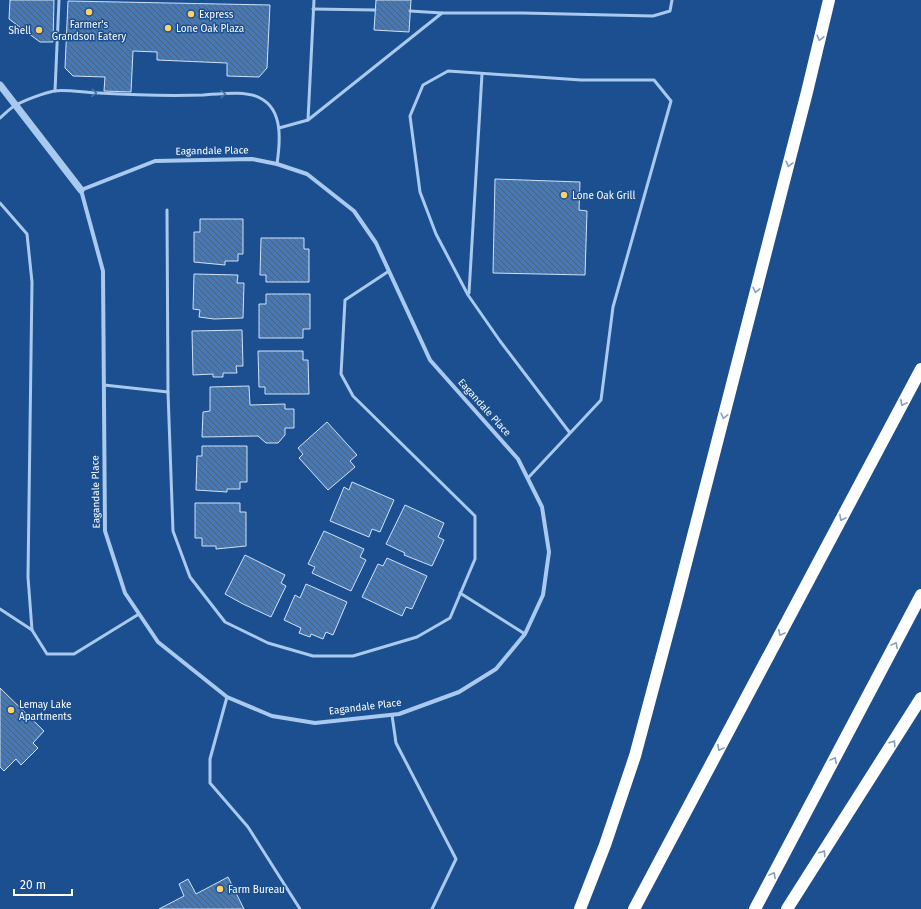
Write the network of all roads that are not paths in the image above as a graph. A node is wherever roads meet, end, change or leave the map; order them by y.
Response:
1 (59, 0) edge
2 (314, 0) edge
3 (672, 0) edge
4 (830, 0) edge
5 (313, 9) junction
6 (375, 10) dead end
7 (410, 11) dead end
8 (442, 13) junction
9 (482, 74) junction
10 (0, 85) edge
11 (55, 91) junction
12 (16, 105) junction
13 (0, 118) edge
14 (308, 120) junction
15 (279, 128) junction
16 (277, 164) junction
17 (81, 190) junction
18 (0, 203) edge
19 (168, 210) dead end
20 (389, 271) junction
21 (468, 295) junction
22 (921, 369) edge
23 (104, 385) junction
24 (168, 392) junction
25 (570, 433) junction
26 (528, 478) junction
27 (460, 593) junction
28 (921, 594) edge
29 (0, 609) edge
30 (139, 614) junction
31 (32, 630) junction
32 (525, 634) junction
33 (227, 697) junction
34 (921, 698) edge
35 (392, 715) junction
36 (300, 909) edge
37 (432, 909) edge
38 (580, 909) edge
39 (634, 909) edge
40 (755, 909) edge
41 (787, 909) edge

1 - 11 lane
2 - 5 lane
3 - 8 lane
4 -> 38 highway
5 - 6 lane
5 - 14 lane
7 - 8 lane
8 - 14 lane
9 - 21 lane
9 - 21 lane
9 - 25 lane
10 - 12 street, Eagandale Place
11 - 12 lane
11 -> 15 lane
12 - 13 lane
12 - 17 street, Eagandale Place
14 - 15 lane
15 - 16 lane
16 - 17 street, Eagandale Place
16 - 20 street, Eagandale Place
17 - 23 street, Eagandale Place
18 - 31 lane
19 - 24 lane
20 - 26 street, Eagandale Place
20 - 27 lane
21 - 25 lane
22 -> 39 highway
23 - 24 lane
23 - 30 street, Eagandale Place
24 - 27 lane
25 - 26 lane
26 - 32 street, Eagandale Place
27 - 32 lane
40 -> 28 highway
29 - 31 lane
30 - 31 lane
30 - 33 street, Eagandale Place
32 - 35 street, Eagandale Place
33 - 35 street, Eagandale Place
33 - 36 lane
41 -> 34 highway
35 - 37 lane

